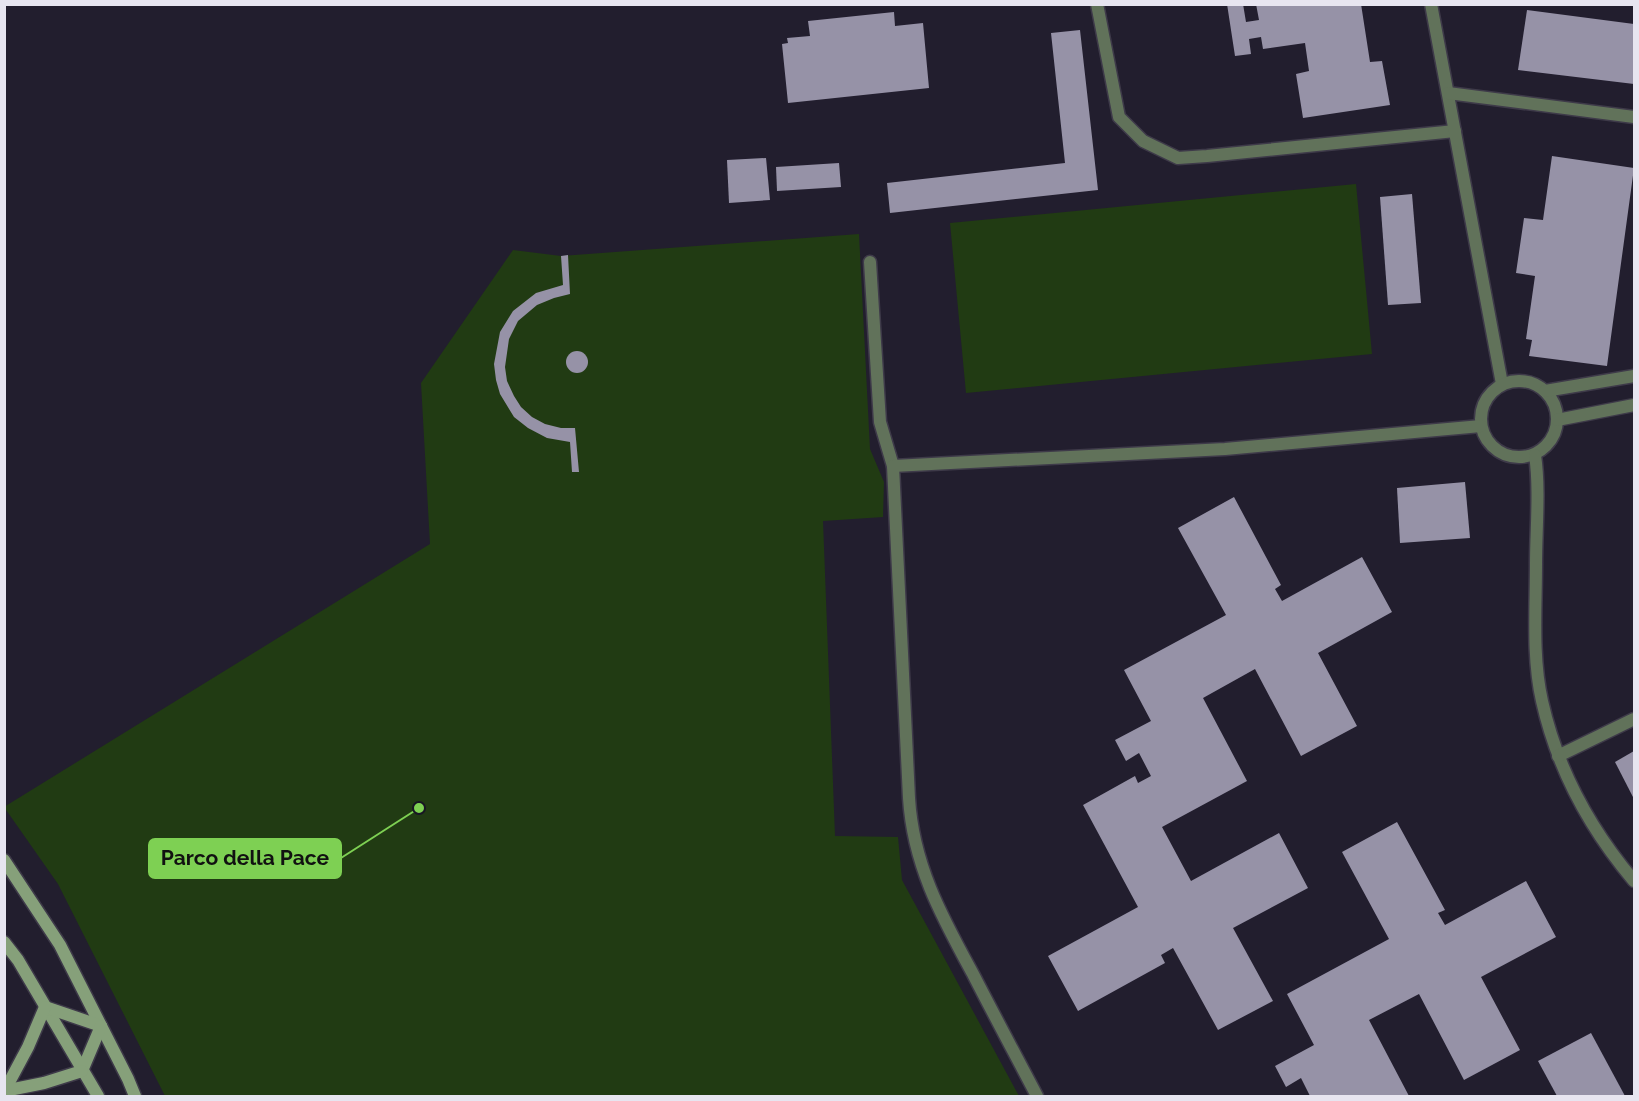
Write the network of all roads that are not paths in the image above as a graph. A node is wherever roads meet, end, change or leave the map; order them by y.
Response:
1 (1096, 4) edge
2 (1431, 4) edge
3 (1448, 93) junction
4 (1635, 117) edge
5 (1455, 131) junction
6 (870, 262) dead end
7 (1635, 376) edge
8 (1502, 384) junction
9 (1545, 391) junction
10 (1635, 405) edge
11 (1557, 420) junction
12 (1481, 426) junction
13 (1534, 455) junction
14 (893, 466) junction
15 (1635, 719) edge
16 (1557, 756) junction
17 (4, 860) edge
18 (1635, 881) edge
19 (4, 942) edge
20 (45, 1007) junction
21 (101, 1026) junction
22 (82, 1071) junction
23 (5, 1091) edge
24 (98, 1096) edge
25 (135, 1096) edge
26 (1037, 1096) edge

1 - 5 lane
2 - 3 lane
3 - 4 lane
3 - 5 lane
5 - 8 lane
6 - 14 lane
7 - 9 lane
8 - 9 lane
8 - 12 lane
9 - 11 lane
10 - 11 lane
11 - 13 lane
12 - 13 lane
12 - 14 lane
13 - 16 lane
14 - 26 lane
15 - 16 lane
16 - 18 lane
17 - 21 street
19 - 20 street
20 - 21 street
20 - 22 street
20 - 23 street
21 - 22 street
21 - 25 street
22 - 23 street
22 - 24 street

